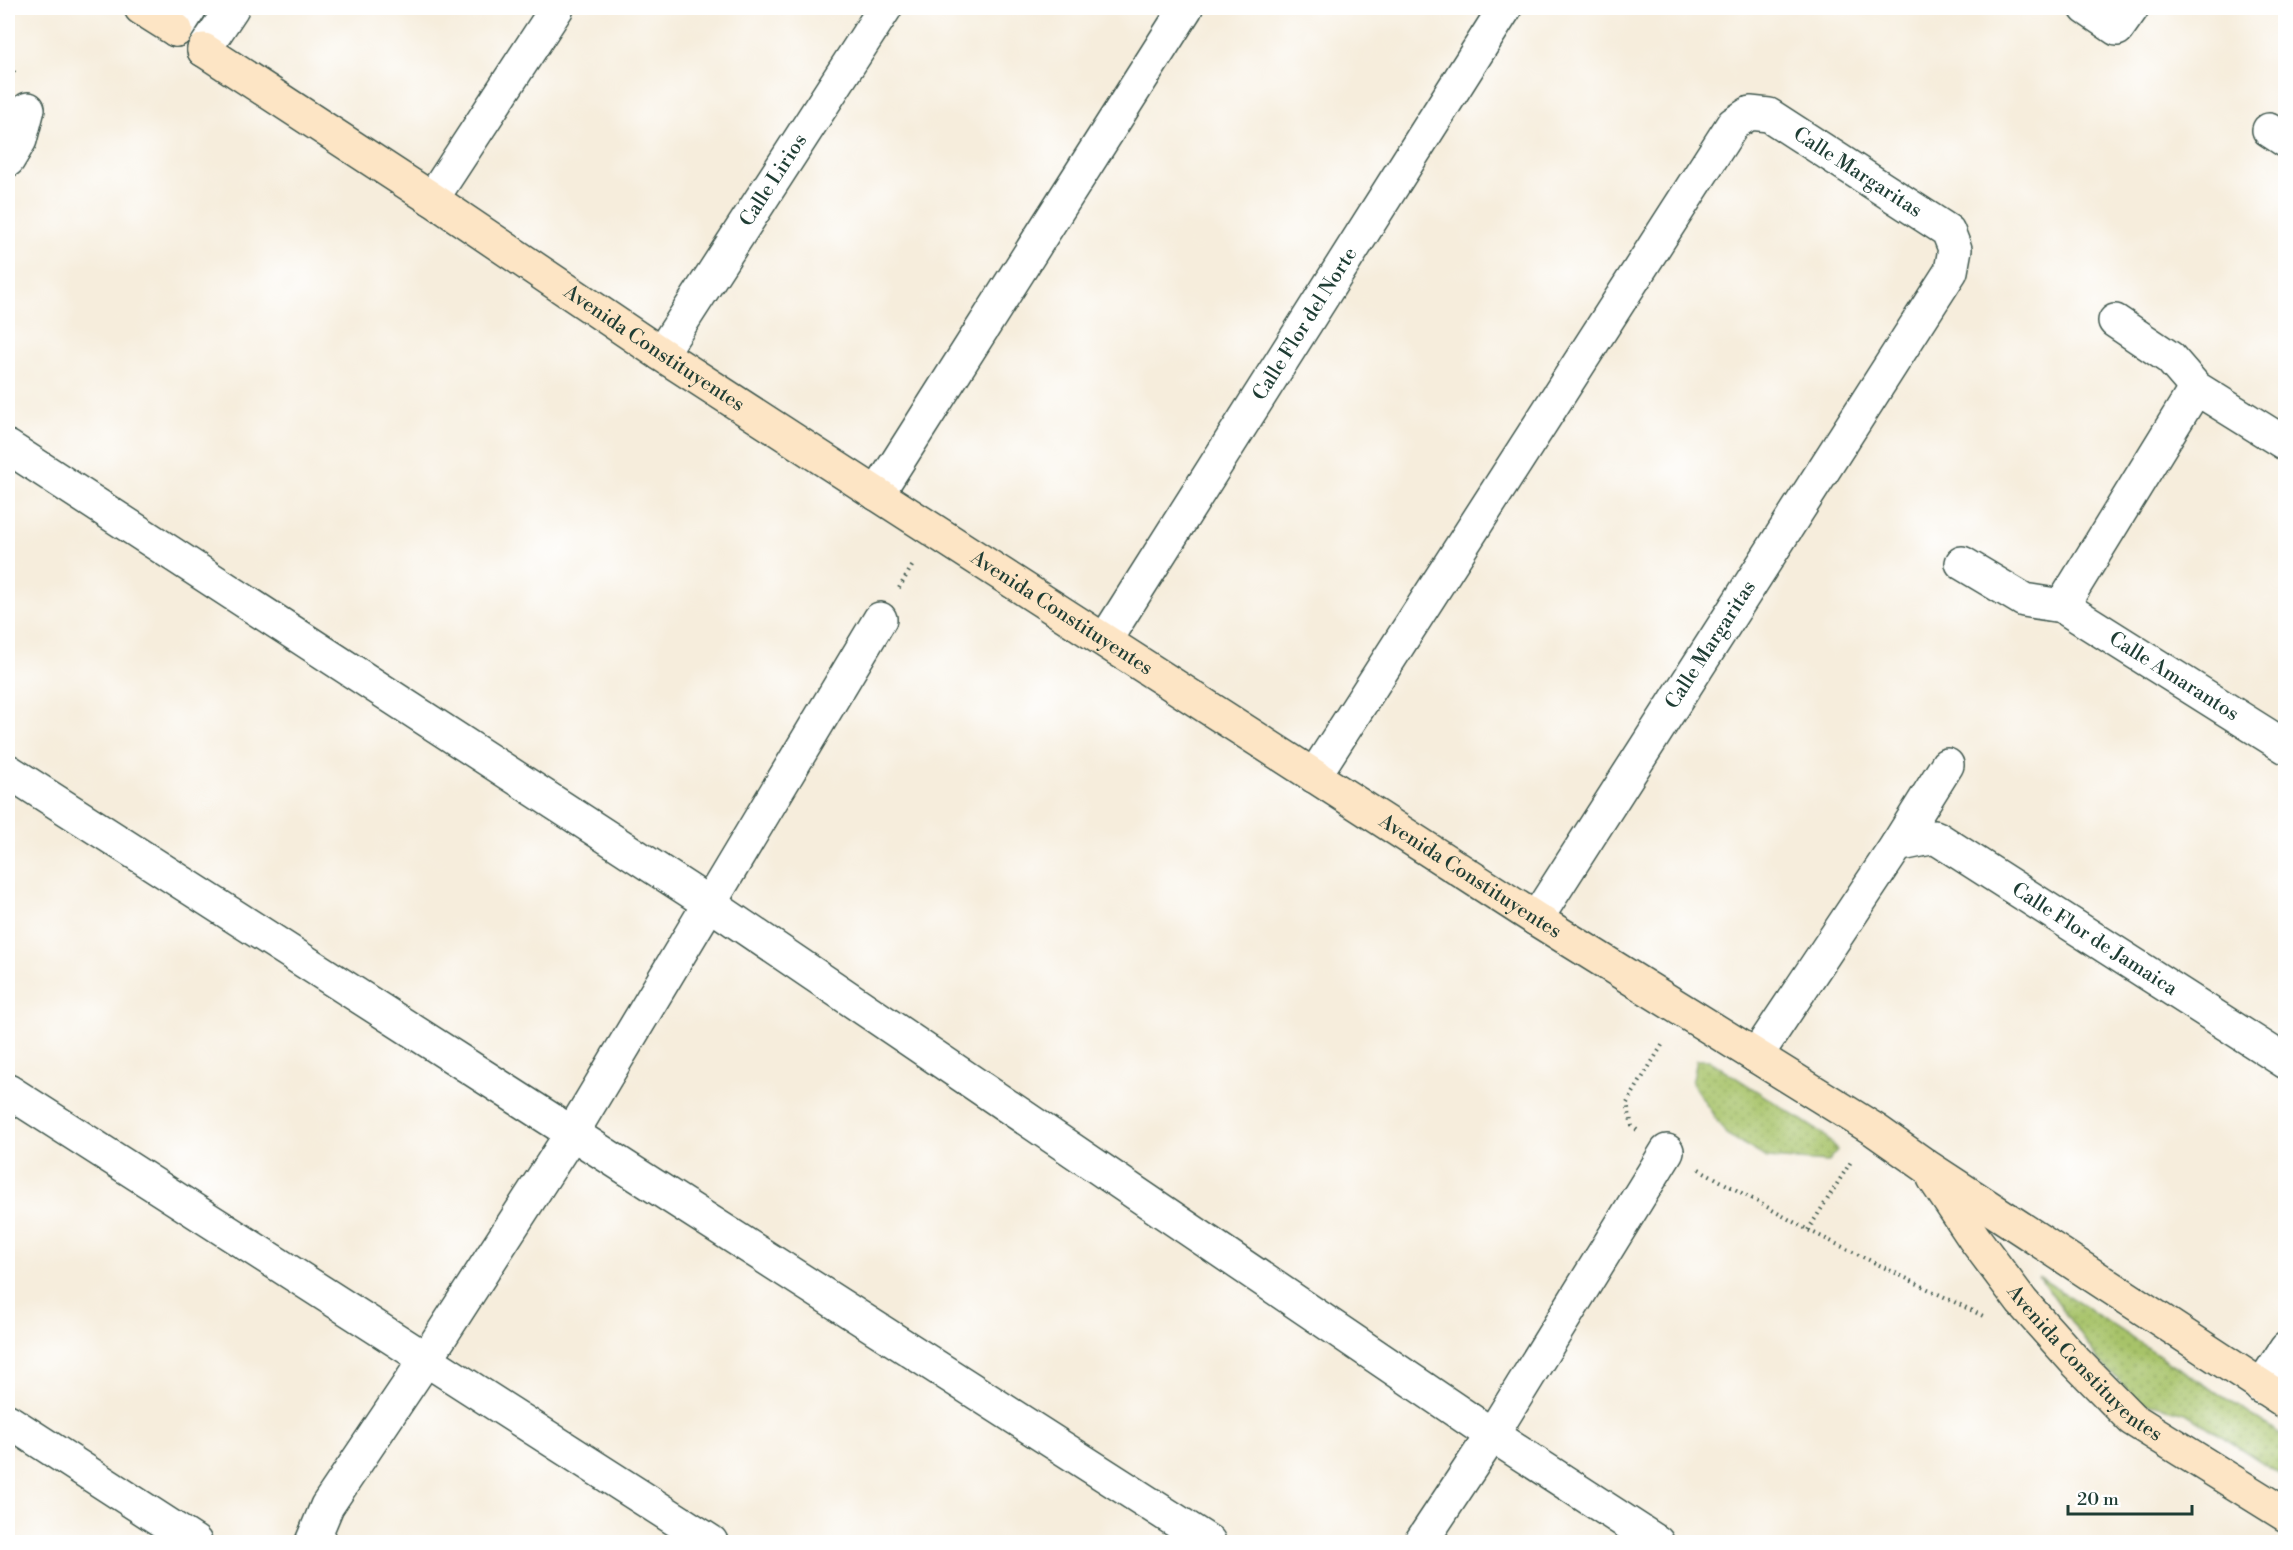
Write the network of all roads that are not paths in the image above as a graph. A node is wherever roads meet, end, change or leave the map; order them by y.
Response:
1 (141, 8) edge
2 (232, 8) edge
3 (556, 8) edge
4 (885, 8) edge
5 (1186, 8) edge
6 (1505, 8) edge
7 (2086, 8) edge
8 (2132, 8) edge
9 (183, 19) edge
10 (204, 50) joint
11 (28, 109) dead end
12 (8, 160) edge
13 (432, 199) junction
14 (2115, 321) dead end
15 (661, 354) junction
16 (2196, 388) junction
17 (2286, 444) edge
18 (8, 447) edge
19 (878, 494) junction
20 (1962, 563) dead end
21 (2062, 606) junction
22 (880, 619) road end
23 (1105, 640) junction
24 (2286, 747) edge
25 (1947, 765) dead end
26 (8, 771) edge
27 (1314, 776) junction
28 (1897, 845) junction
29 (710, 904) junction
30 (1536, 919) junction
31 (1755, 1056) junction
32 (2286, 1062) edge
33 (8, 1091) edge
34 (572, 1133) junction
35 (1667, 1151) road end
36 (1926, 1166) junction
37 (2286, 1349) edge
38 (426, 1359) junction
39 (2273, 1394) edge
40 (8, 1421) edge
41 (1492, 1435) junction
42 (2286, 1515) edge
43 (195, 1542) edge
44 (312, 1542) edge
45 (711, 1542) edge
46 (1209, 1542) edge
47 (1421, 1542) edge
48 (1657, 1542) edge

1 - 9 main road
2 - 10 street
3 - 13 street
4 - 15 street, Calle Lirios
5 - 19 street
6 - 23 street, Calle Flor del Norte
7 - 8 street
10 - 13 main road, Avenida Constituyentes
11 - 12 street
13 - 15 main road, Avenida Constituyentes
14 - 16 street
15 - 19 main road, Avenida Constituyentes
16 - 17 street
16 - 21 street
18 - 29 street
19 - 23 main road, Avenida Constituyentes
20 - 21 street, Calle Amarantos
21 - 24 street, Calle Amarantos
22 - 29 street
23 - 27 main road, Avenida Constituyentes
25 - 28 street
26 - 34 street
27 - 30 main road, Avenida Constituyentes
27 - 30 street, Calle Margaritas
28 - 31 street
28 - 32 street, Calle Flor de Jamaica
29 - 34 street
29 - 41 street
30 - 31 main road, Avenida Constituyentes
31 - 36 main road, Avenida Constituyentes
33 - 38 street
34 - 38 street
34 - 46 street
35 - 41 street
36 - 39 main road, Avenida Constituyentes
36 - 42 main road, Avenida Constituyentes
37 - 39 street
38 - 44 street
38 - 45 street
40 - 43 street
41 - 47 street
41 - 48 street

